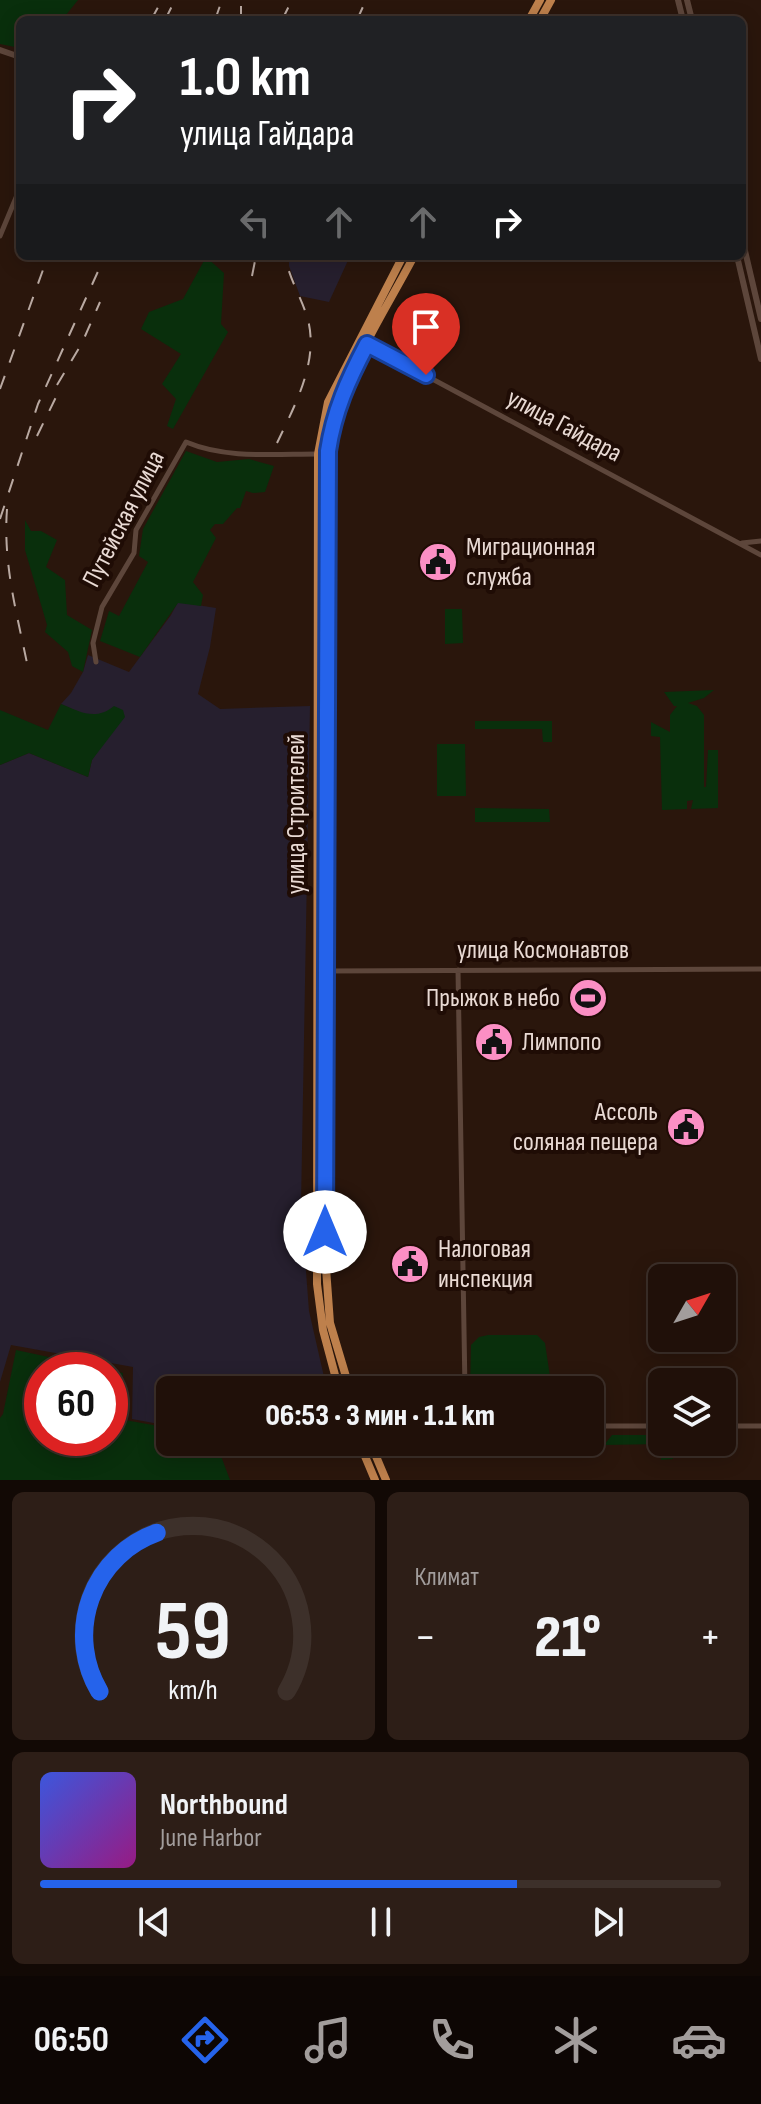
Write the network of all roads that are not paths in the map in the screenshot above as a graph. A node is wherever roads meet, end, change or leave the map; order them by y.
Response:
1 (16, 198) edge
2 (0, 236) edge
3 (746, 255) edge
4 (401, 260) edge
5 (412, 260) edge
6 (738, 260) edge
7 (761, 319) edge
8 (358, 339) junction
9 (367, 344) junction
10 (761, 359) edge
11 (318, 454) junction
12 (761, 541) edge
13 (742, 543) junction
14 (761, 555) edge
15 (323, 563) junction
16 (96, 662) dead end
17 (317, 720) junction
18 (327, 720) junction
19 (761, 969) edge
20 (458, 970) junction
21 (316, 971) junction
22 (326, 971) junction
23 (321, 1102) junction
24 (335, 1376) edge
25 (345, 1376) edge
26 (465, 1376) edge
27 (604, 1426) edge
28 (648, 1426) edge
29 (736, 1426) edge
30 (761, 1426) edge
31 (365, 1456) edge
32 (376, 1456) edge
33 (375, 1480) edge
34 (386, 1480) edge

1 - 2 street
3 - 7 street
4 - 8 main road, улица Строителей
5 - 9 main road, улица Строителей
6 - 10 street
8 - 9 main road
8 - 11 main road, улица Строителей
9 - 13 street, улица Гайдара
9 - 15 main road, улица Строителей
11 - 15 main road, улица Строителей
11 - 16 street, Путейская улица
12 - 13 street
13 - 14 street, улица Гайдара
15 - 17 main road, улица Строителей
15 - 18 main road, улица Строителей
17 - 18 main road
17 - 21 main road, улица Строителей
18 - 22 main road, улица Строителей
19 - 20 street, улица Космонавтов
20 - 22 street, улица Космонавтов
20 - 26 street
21 - 22 main road
21 - 23 main road, улица Строителей
22 - 23 main road, улица Строителей
23 - 24 main road, улица Строителей
23 - 25 main road, улица Строителей
27 - 28 street
29 - 30 street
31 - 33 main road
32 - 34 main road

